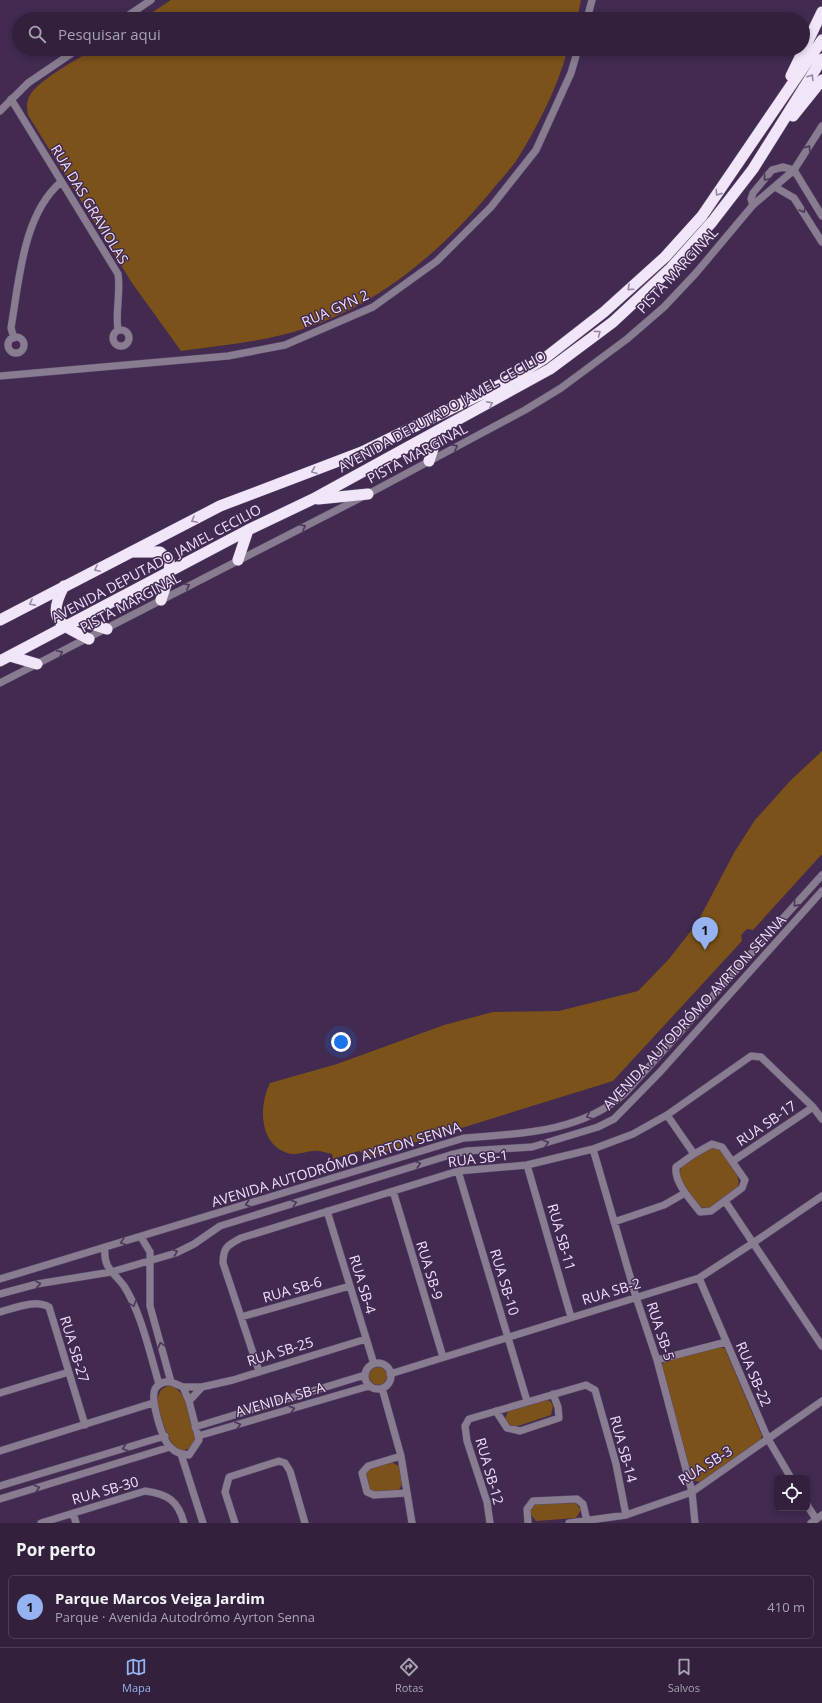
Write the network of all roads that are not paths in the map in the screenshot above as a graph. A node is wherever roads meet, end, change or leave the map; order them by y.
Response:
1 (151, 0) edge
2 (592, 0) edge
3 (133, 12) edge
4 (589, 12) edge
5 (822, 12) edge
6 (810, 36) edge
7 (822, 40) edge
8 (68, 56) edge
9 (576, 56) edge
10 (800, 56) edge
11 (822, 59) edge
12 (822, 80) edge
13 (11, 99) junction
14 (0, 111) edge
15 (822, 126) edge
16 (741, 161) junction
17 (753, 169) junction
18 (794, 170) junction
19 (61, 182) junction
20 (775, 187) junction
21 (753, 205) junction
22 (822, 216) edge
23 (822, 242) edge
24 (118, 330) dead end
25 (14, 338) dead end
26 (0, 376) edge
27 (439, 430) junction
28 (429, 461) junction
29 (368, 494) junction
30 (313, 499) junction
31 (248, 530) junction
32 (131, 553) junction
33 (238, 560) junction
34 (170, 572) junction
35 (64, 586) junction
36 (161, 600) junction
37 (0, 620) edge
38 (79, 620) junction
39 (65, 627) junction
40 (107, 629) junction
41 (89, 639) junction
42 (5, 658) edge
43 (37, 664) junction
44 (0, 683) edge
45 (822, 875) edge
46 (822, 891) edge
47 (708, 999) junction
48 (717, 1008) junction
49 (813, 1107) junction
50 (667, 1115) junction
51 (822, 1120) edge
52 (593, 1149) junction
53 (694, 1154) junction
54 (733, 1161) junction
55 (527, 1165) junction
56 (458, 1171) junction
57 (393, 1191) junction
58 (685, 1193) junction
59 (822, 1196) edge
60 (725, 1201) junction
61 (327, 1211) junction
62 (614, 1222) junction
63 (141, 1237) junction
64 (753, 1244) junction
65 (105, 1247) junction
66 (151, 1260) junction
67 (111, 1272) junction
68 (699, 1278) junction
69 (0, 1279) edge
70 (350, 1286) junction
71 (0, 1294) edge
72 (636, 1297) junction
73 (0, 1312) edge
74 (241, 1317) junction
75 (571, 1317) junction
76 (508, 1337) junction
77 (366, 1339) junction
78 (726, 1342) junction
79 (822, 1346) edge
80 (443, 1358) junction
81 (657, 1360) junction
82 (374, 1364) junction
83 (69, 1372) junction
84 (259, 1372) junction
85 (390, 1374) junction
86 (365, 1375) junction
87 (171, 1382) junction
88 (159, 1384) junction
89 (369, 1386) junction
90 (183, 1387) junction
91 (202, 1387) junction
92 (382, 1388) junction
93 (0, 1392) edge
94 (553, 1394) junction
95 (189, 1401) junction
96 (527, 1401) junction
97 (822, 1401) edge
98 (154, 1403) junction
99 (272, 1404) junction
100 (496, 1410) junction
101 (276, 1414) junction
102 (85, 1424) junction
103 (196, 1427) junction
104 (165, 1436) junction
105 (198, 1436) junction
106 (768, 1439) junction
107 (170, 1447) junction
108 (0, 1451) edge
109 (181, 1454) junction
110 (401, 1456) junction
111 (91, 1458) junction
112 (94, 1470) junction
113 (789, 1475) edge
114 (0, 1486) edge
115 (692, 1492) junction
116 (407, 1493) junction
117 (0, 1499) edge
118 (810, 1509) edge
119 (73, 1513) junction
120 (626, 1515) junction
121 (816, 1519) edge
122 (587, 1520) junction
123 (41, 1523) edge
124 (76, 1523) edge
125 (184, 1523) edge
126 (203, 1523) edge
127 (235, 1523) edge
128 (305, 1523) edge
129 (412, 1523) edge
130 (490, 1523) edge
131 (528, 1523) edge
132 (569, 1523) edge
133 (695, 1523) edge

1 - 3 street
2 - 4 street
5 - 6 highway
7 - 16 highway, AVENIDA DEPUTADO JAMEL CECILIO
8 - 13 street
9 - 26 street, RUA GYN 2
10 - 16 highway
17 -> 11 highway, AVENIDA DEPUTADO JAMEL CECILIO
12 - 17 highway
13 - 14 street
13 - 19 street, RUA DAS GRAVIOLAS
18 -> 15 street, PISTA MARGINAL
16 -> 32 highway, AVENIDA DEPUTADO JAMEL CECILIO
27 -> 17 highway, AVENIDA DEPUTADO JAMEL CECILIO
18 - 20 street, PISTA MARGINAL
18 -> 21 street
18 - 22 street
19 - 24 street, RUA DAS GRAVIOLAS
19 - 25 street
20 - 21 street, PISTA MARGINAL
20 -> 23 street
28 -> 21 street, PISTA MARGINAL
27 - 28 highway
27 - 30 highway, AVENIDA DEPUTADO JAMEL CECILIO
28 - 29 street, PISTA MARGINAL
29 - 30 highway
33 -> 29 street, PISTA MARGINAL
30 - 31 highway, AVENIDA DEPUTADO JAMEL CECILIO
31 - 33 highway
31 - 34 highway, AVENIDA DEPUTADO JAMEL CECILIO
32 - 34 highway
32 -> 35 highway, AVENIDA DEPUTADO JAMEL CECILIO
36 -> 33 street, PISTA MARGINAL
34 - 36 highway
34 - 38 highway, AVENIDA DEPUTADO JAMEL CECILIO
35 -> 37 highway, AVENIDA DEPUTADO JAMEL CECILIO
35 - 39 highway
36 - 40 street, PISTA MARGINAL
38 - 39 highway, AVENIDA DEPUTADO JAMEL CECILIO
38 - 40 highway
39 - 41 highway
39 - 42 highway, AVENIDA DEPUTADO JAMEL CECILIO
40 - 41 street, PISTA MARGINAL
43 -> 41 street, PISTA MARGINAL
42 - 43 highway
43 - 44 street, PISTA MARGINAL
45 -> 47 street, AVENIDA AUTODRÓMO AYRTON SENNA
46 - 48 street, AVENIDA AUTODRÓMO AYRTON SENNA
47 - 48 street
47 -> 63 street, AVENIDA AUTODRÓMO AYRTON SENNA
66 -> 48 street, AVENIDA AUTODRÓMO AYRTON SENNA
49 - 50 street, RUA SB-1
49 - 51 street, RUA SB-1
49 - 54 street, RUA SB-17
50 - 52 street, RUA SB-1
50 - 53 street
52 - 55 street, RUA SB-1
52 - 62 street, RUA SB-5
53 - 54 street
53 - 58 street
54 - 60 street
55 - 56 street, RUA SB-1
55 - 75 street, RUA SB-11
56 - 57 street, RUA SB-1
56 - 76 street, RUA SB-10
57 - 61 street, RUA SB-1
57 - 80 street, RUA SB-9
58 - 60 street
58 - 62 street
59 - 64 street, RUA SB-2
60 - 64 street
61 - 70 street, RUA SB-4
61 - 74 street, RUA SB-1
62 - 72 street, RUA SB-5
63 -> 65 street, AVENIDA AUTODRÓMO AYRTON SENNA
63 - 66 street
64 - 68 street, RUA SB-2
64 - 79 street
65 - 67 street
65 - 69 street, AVENIDA AUTODRÓMO AYRTON SENNA
66 - 67 street, AVENIDA AUTODRÓMO AYRTON SENNA
87 -> 66 street
71 -> 67 street, AVENIDA AUTODRÓMO AYRTON SENNA
67 -> 88 street
68 - 72 street, RUA SB-2
68 - 78 street, RUA SB-22
70 - 74 street, RUA SB-6
70 - 77 street, RUA SB-4
72 - 75 street, RUA SB-2
72 - 81 street, RUA SB-5
73 - 83 street, RUA SB-27
74 - 84 street, RUA SB-1
75 - 76 street, RUA SB-2
76 - 80 street, RUA SB-2
76 - 96 street, RUA SB-10
77 - 82 street, RUA SB-4
77 - 84 street, RUA SB-25
78 - 81 street
78 - 106 street, RUA SB-22
80 - 85 street, RUA SB-2
81 - 115 street, RUA SB-5
82 - 85 street
82 - 86 street
83 - 93 street
83 - 102 street, RUA SB-27
84 - 91 street, RUA SB-25
85 - 92 street
86 - 89 street
86 - 99 street, AVENIDA SB-A
87 - 88 street
87 - 90 street
88 - 98 street
89 - 92 street
101 -> 89 street, AVENIDA SB-A
90 - 91 street, RUA SB-25
90 - 95 street
91 - 95 street
92 - 110 street
94 - 96 street
94 - 100 street
94 - 120 street, RUA SB-14
95 - 103 street
96 - 100 street
97 - 106 street, RUA SB-3
98 - 102 street
98 - 104 street
99 - 101 street
99 - 103 street, AVENIDA SB-A
100 - 130 street, RUA SB-12
105 -> 101 street, AVENIDA SB-A
102 - 108 street
103 - 105 street
104 - 107 street
104 -> 111 street
105 - 109 street
106 - 113 street, RUA SB-22
106 - 115 street, RUA SB-3
107 - 109 street
107 - 112 street
109 - 126 street
110 - 116 street
110 - 116 street
111 - 112 street
111 - 114 street
117 -> 112 street
115 - 120 street, RUA SB-3
115 - 133 street, RUA SB-5
116 - 129 street
118 - 121 street
119 - 123 street, RUA SB-30
119 - 124 street
119 - 125 street, RUA SB-30
120 - 122 street, RUA SB-3
122 - 131 street
122 - 132 street, RUA SB-3
127 - 128 street

